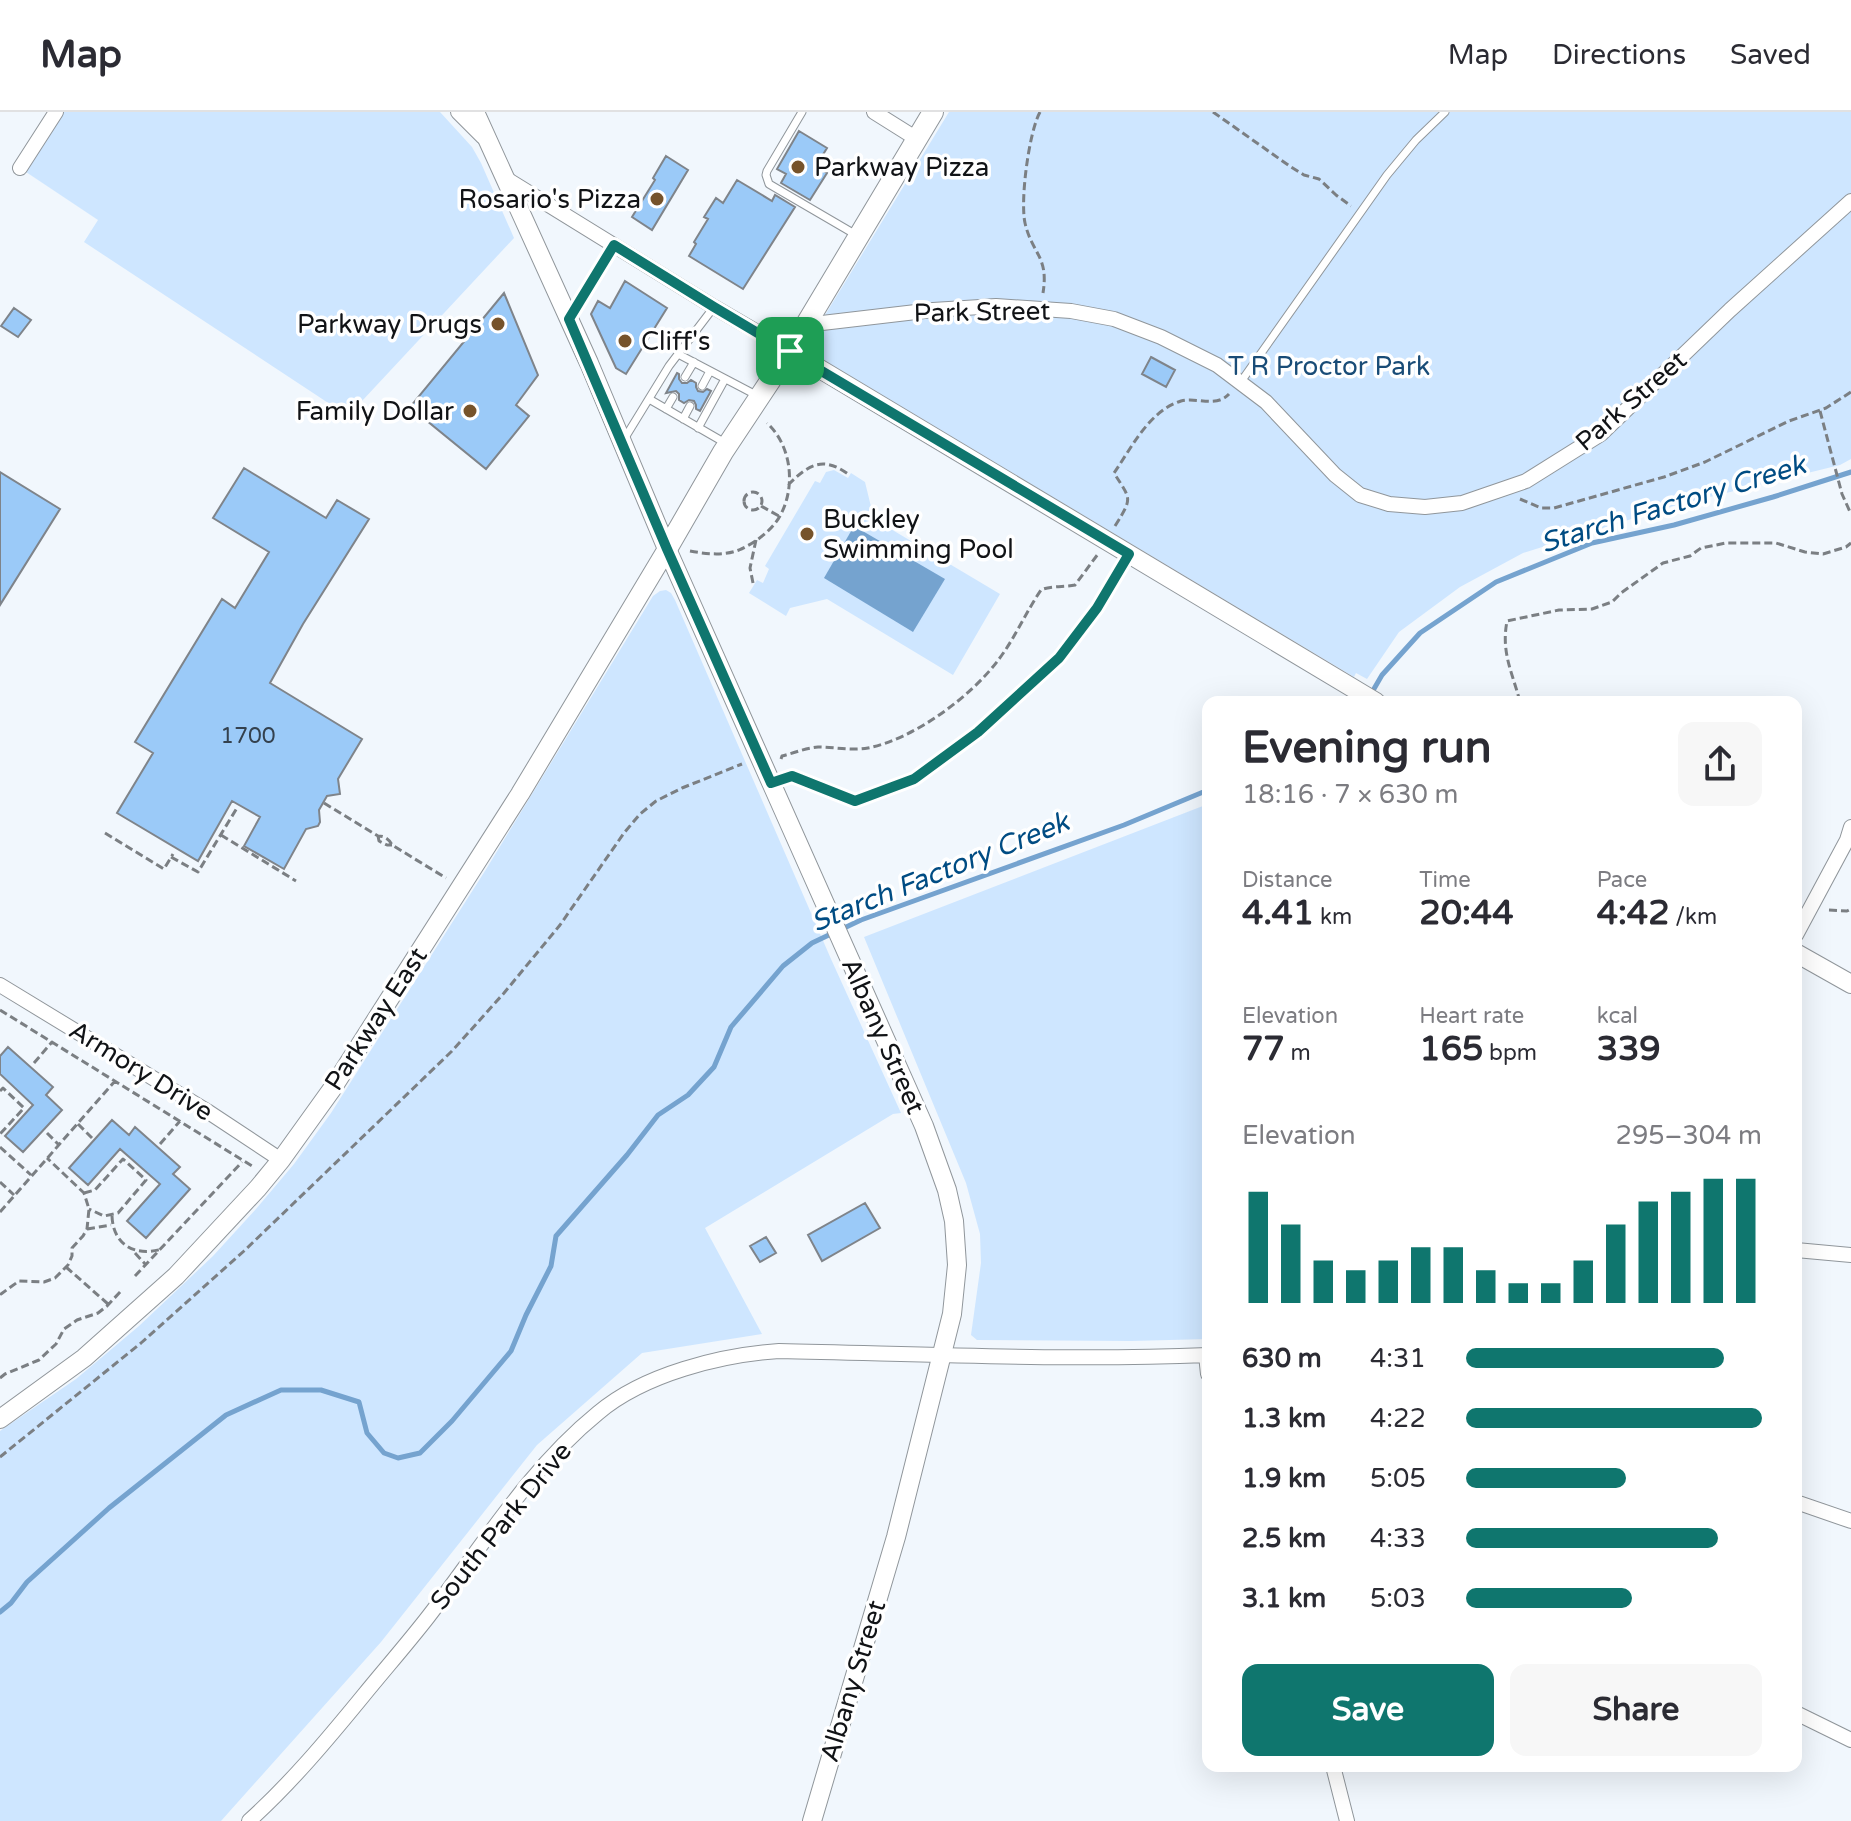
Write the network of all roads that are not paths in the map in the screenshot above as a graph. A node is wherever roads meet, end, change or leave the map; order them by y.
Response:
1 (56, 112) edge
2 (458, 112) edge
3 (475, 112) edge
4 (802, 112) edge
5 (874, 112) edge
6 (933, 112) edge
7 (1445, 112) edge
8 (917, 139) junction
9 (490, 143) junction
10 (20, 168) dead end
11 (505, 178) junction
12 (1851, 201) edge
13 (858, 236) junction
14 (614, 245) junction
15 (714, 307) junction
16 (569, 319) junction
17 (805, 325) junction
18 (790, 351) junction
19 (678, 354) junction
20 (694, 362) junction
21 (710, 371) junction
22 (685, 377) dead end
23 (725, 379) junction
24 (1240, 383) junction
25 (702, 386) dead end
26 (673, 397) dead end
27 (759, 397) junction
28 (649, 399) junction
29 (690, 406) dead end
30 (666, 409) junction
31 (683, 419) junction
32 (698, 428) junction
33 (622, 442) junction
34 (728, 445) junction
35 (667, 549) junction
36 (1129, 554) junction
37 (1366, 696) edge
38 (771, 783) junction
39 (1851, 827) edge
40 (1802, 924) edge
41 (1802, 956) edge
42 (1851, 984) edge
43 (0, 985) edge
44 (281, 1160) junction
45 (1802, 1251) edge
46 (1851, 1255) edge
47 (943, 1355) junction
48 (1202, 1355) edge
49 (0, 1419) edge
50 (1802, 1504) edge
51 (1851, 1521) edge
52 (1802, 1716) edge
53 (1851, 1740) edge
54 (1335, 1772) edge
55 (249, 1821) edge
56 (812, 1821) edge
57 (1347, 1821) edge

1 - 10 street
2 - 9 street
3 - 9 street, Albany Street
4 - 13 lane
5 - 8 street
6 - 8 main road
7 - 24 lane
8 - 13 main road
9 - 11 street, Albany Street
11 - 14 street
11 - 16 street, Albany Street
12 - 24 street, Park Street
13 - 17 main road
14 - 15 street
14 - 16 lane
15 - 18 street
15 - 19 lane
16 - 33 street, Albany Street
17 - 18 main road
17 - 24 street, Park Street
18 - 27 main road
18 - 36 street
19 - 20 lane
19 - 28 lane
20 - 21 lane
20 - 22 lane
21 - 23 lane
21 - 25 lane
23 - 27 lane
23 - 32 lane
26 - 30 lane
27 - 34 main road
28 - 30 lane
28 - 33 lane
29 - 31 lane
30 - 31 lane
31 - 32 lane
32 - 34 lane
33 - 35 street, Albany Street
34 - 35 main road
35 - 38 street, Albany Street
35 - 44 street, Parkway East
36 - 37 street
36 - 38 lane
38 - 47 street, Albany Street
39 - 40 street
41 - 42 street
43 - 44 street, Armory Drive
44 - 49 street, Parkway East
45 - 46 street
47 - 48 street, South Park Drive
47 - 55 street, South Park Drive
47 - 56 street, Albany Street
50 - 51 street
52 - 53 street
54 - 57 street

